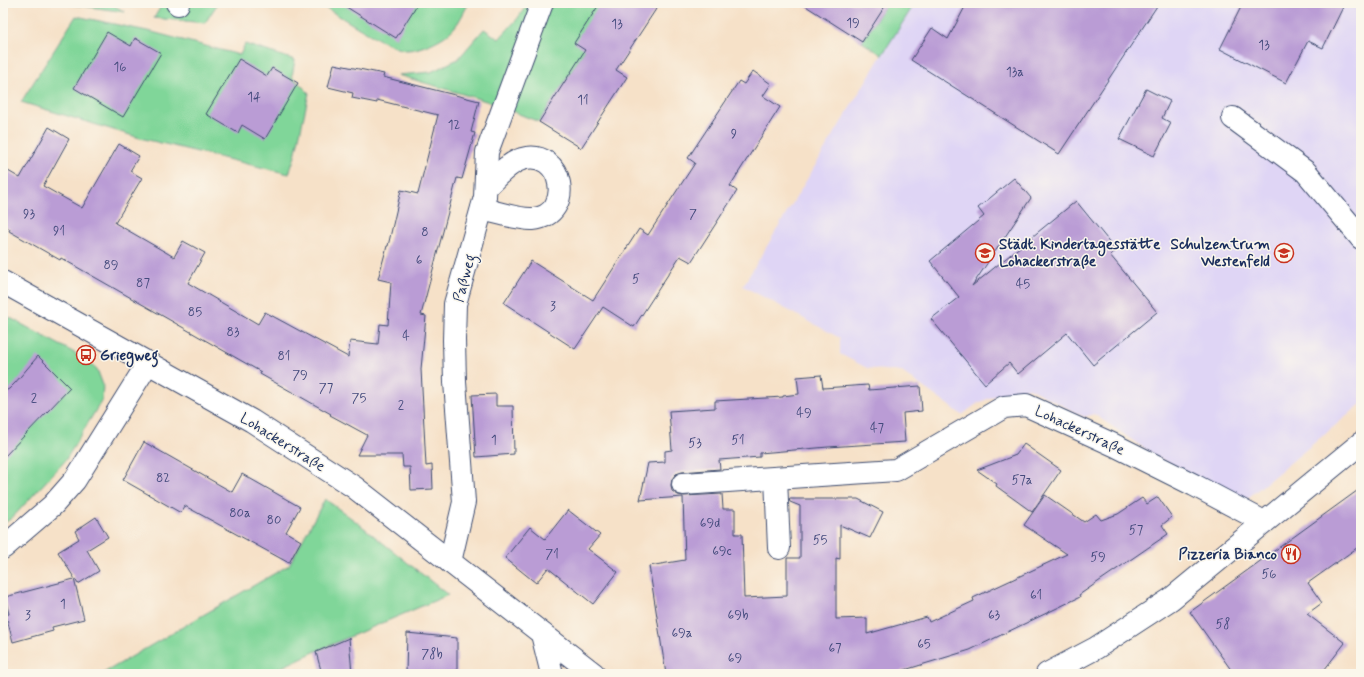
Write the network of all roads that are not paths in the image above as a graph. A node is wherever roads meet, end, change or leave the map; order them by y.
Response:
1 (542, 3) edge
2 (1233, 118) dead end
3 (486, 187) junction
4 (482, 209) junction
5 (1361, 238) edge
6 (3, 282) edge
7 (148, 363) junction
8 (1361, 443) edge
9 (776, 478) junction
10 (683, 484) dead end
11 (1264, 522) junction
12 (3, 548) edge
13 (779, 548) dead end
14 (450, 562) junction
15 (542, 634) junction
16 (552, 674) edge
17 (594, 674) edge
18 (1046, 674) edge

1 - 3 street, Paßweg
2 - 5 street
3 - 4 street, Paßweg
3 - 4 street
4 - 14 street, Paßweg
6 - 7 street, Lohackerstraße
7 - 12 street
7 - 14 street, Lohackerstraße
8 - 11 street
9 - 10 street, Lohackerstraße
9 - 11 street, Lohackerstraße
9 - 13 street
11 - 18 street
14 - 15 street, Lohackerstraße
15 - 16 street
15 - 17 street, Lohackerstraße

